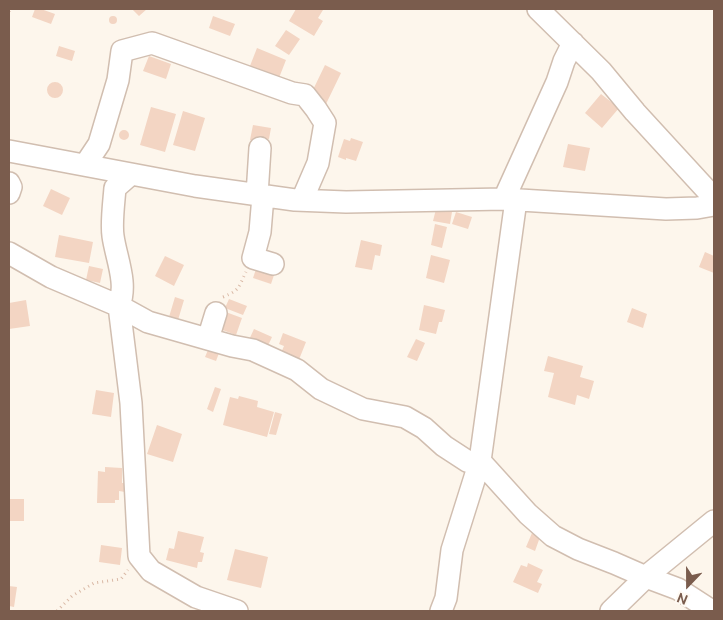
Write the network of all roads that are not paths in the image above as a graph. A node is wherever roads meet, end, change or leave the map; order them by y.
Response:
1 (538, 9) edge
2 (573, 43) junction
3 (260, 148) dead end
4 (9, 150) edge
5 (84, 165) junction
6 (131, 174) junction
7 (9, 183) edge
8 (9, 193) edge
9 (260, 196) junction
10 (714, 198) edge
11 (302, 200) junction
12 (510, 200) junction
13 (714, 205) edge
14 (9, 254) edge
15 (263, 261) road end
16 (119, 306) junction
17 (216, 313) road end
18 (208, 339) junction
19 (480, 463) junction
20 (714, 521) edge
21 (646, 577) junction
22 (237, 611) edge
23 (441, 611) edge
24 (611, 611) edge
25 (712, 611) edge

1 - 2 street
2 - 10 street
2 - 12 street
3 - 9 street
4 - 5 street
5 - 6 street
5 - 11 street
6 - 9 street
6 - 16 street
7 - 8 street
9 - 11 street
9 - 15 street
11 - 12 street
12 - 13 street
12 - 19 street
14 - 16 street
16 - 18 street
16 - 22 street
17 - 18 street
18 - 19 street
19 - 21 street
19 - 23 street
20 - 21 street
21 - 24 street
21 - 25 street

